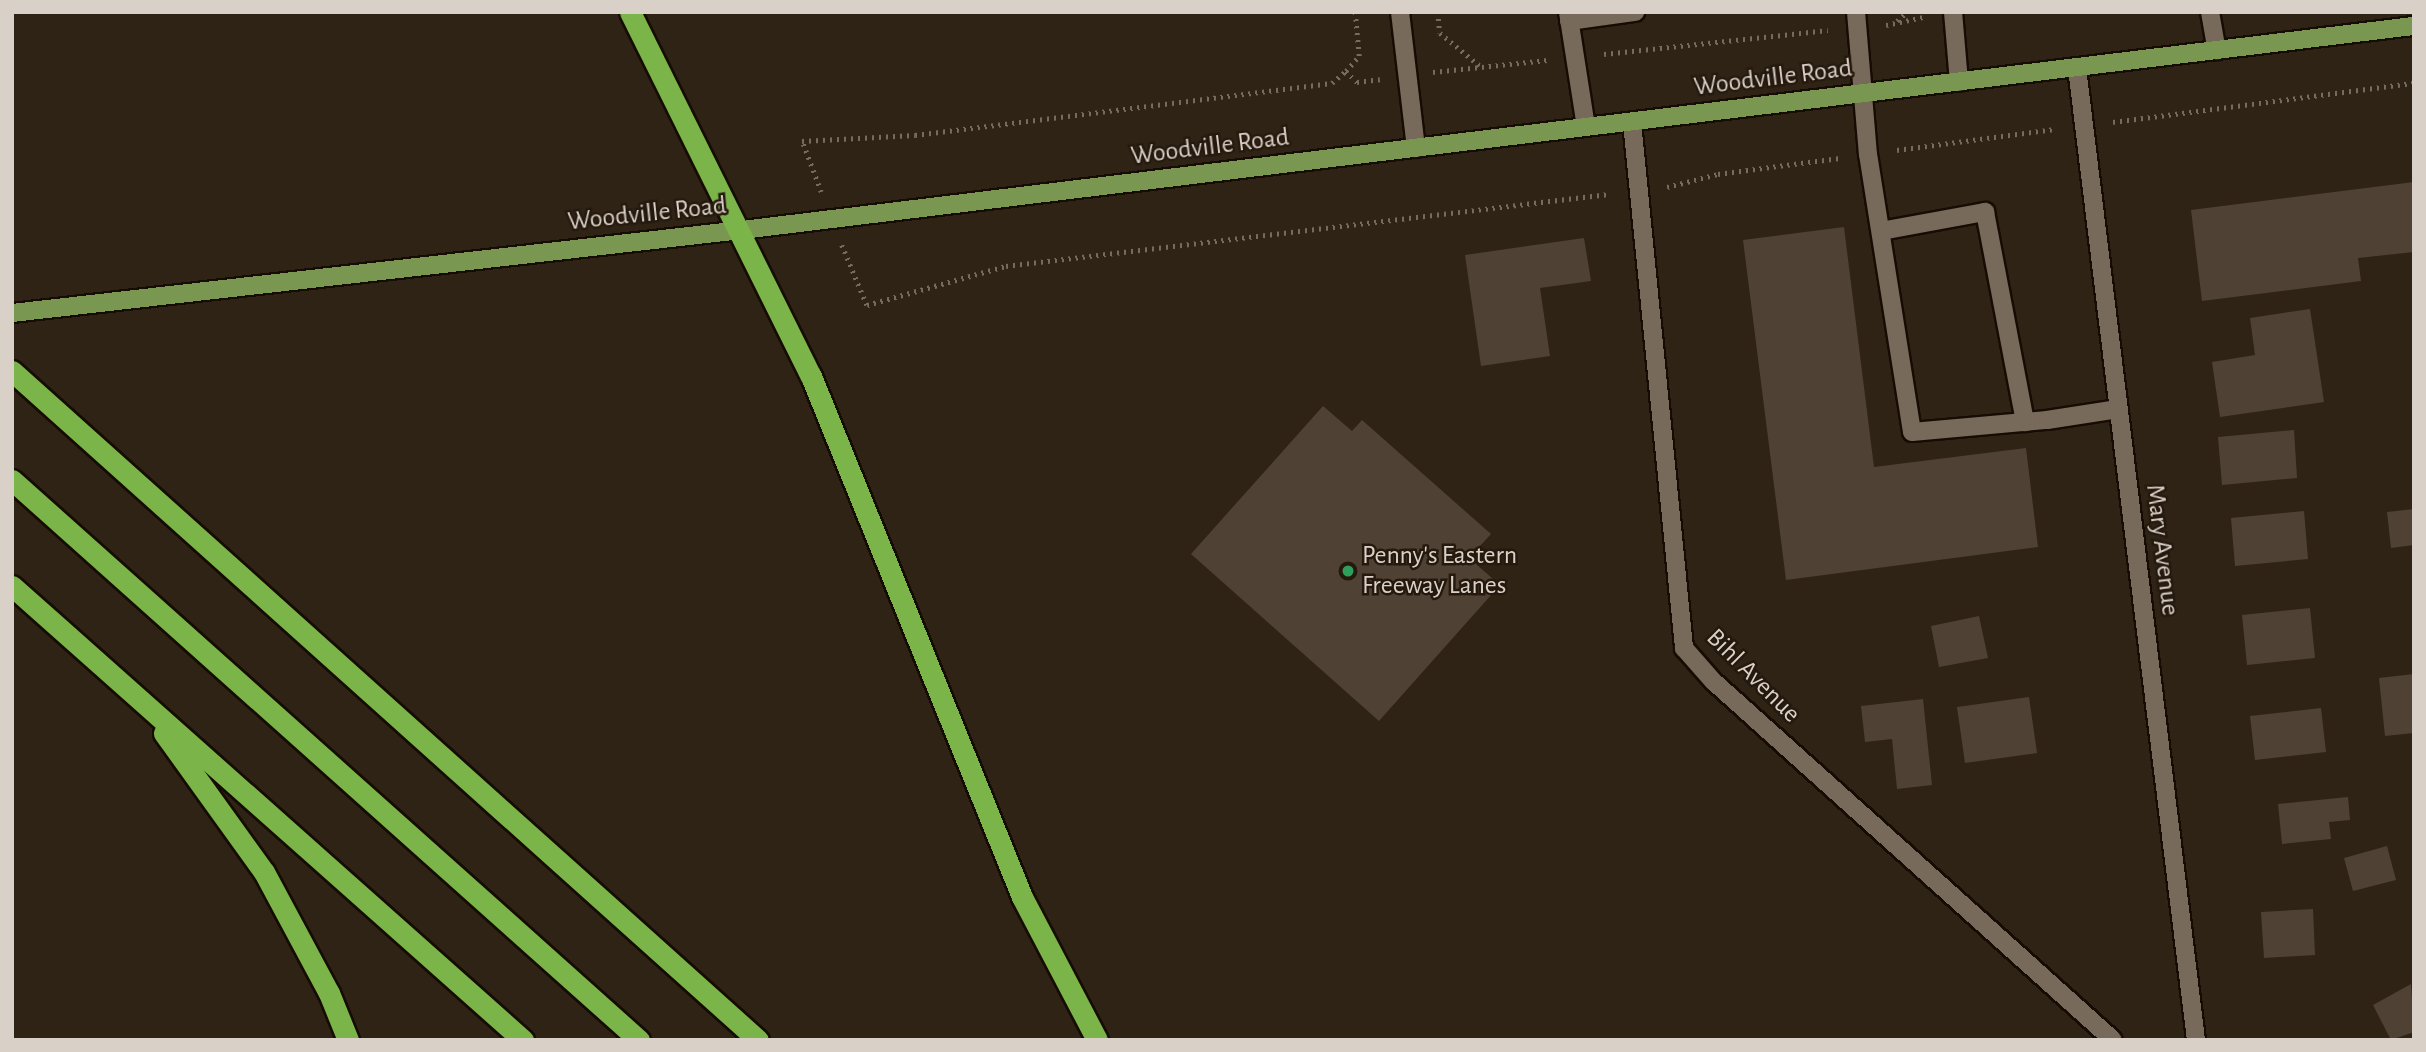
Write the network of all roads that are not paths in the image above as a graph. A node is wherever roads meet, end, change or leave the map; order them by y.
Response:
1 (630, 12) edge
2 (1400, 12) edge
3 (1635, 12) edge
4 (1856, 12) edge
5 (1953, 12) edge
6 (2210, 12) edge
7 (1569, 17) edge
8 (2414, 26) edge
9 (2217, 50) junction
10 (2077, 68) junction
11 (1959, 82) junction
12 (1860, 94) junction
13 (1632, 122) junction
14 (1586, 127) junction
15 (1416, 148) junction
16 (742, 230) junction
17 (1881, 231) junction
18 (12, 313) edge
19 (12, 372) edge
20 (2118, 409) junction
21 (2025, 422) junction
22 (12, 480) edge
23 (12, 586) edge
24 (140, 700) junction
25 (348, 1040) edge
26 (523, 1040) edge
27 (639, 1040) edge
28 (758, 1040) edge
29 (1097, 1040) edge
30 (2113, 1040) edge
31 (2196, 1040) edge

1 - 16 highway
2 - 15 street
3 - 7 street
4 - 12 street
5 - 11 street
6 - 9 street
7 - 14 street
8 - 9 main road, Woodville Road
9 - 10 main road, Woodville Road
10 - 11 main road, Woodville Road
10 - 20 street, Mary Avenue
11 - 12 main road, Woodville Road
12 - 13 main road, Woodville Road
12 - 17 street
13 - 14 main road, Woodville Road
13 - 30 street, Bihl Avenue
14 - 15 main road, Woodville Road
15 - 16 main road, Woodville Road
16 - 18 main road, Woodville Road
16 - 29 highway
17 - 21 street
17 - 21 street
19 - 28 highway
20 - 21 street
20 - 31 street, Mary Avenue
22 - 27 highway
23 - 24 highway
24 - 25 highway
24 - 26 highway

